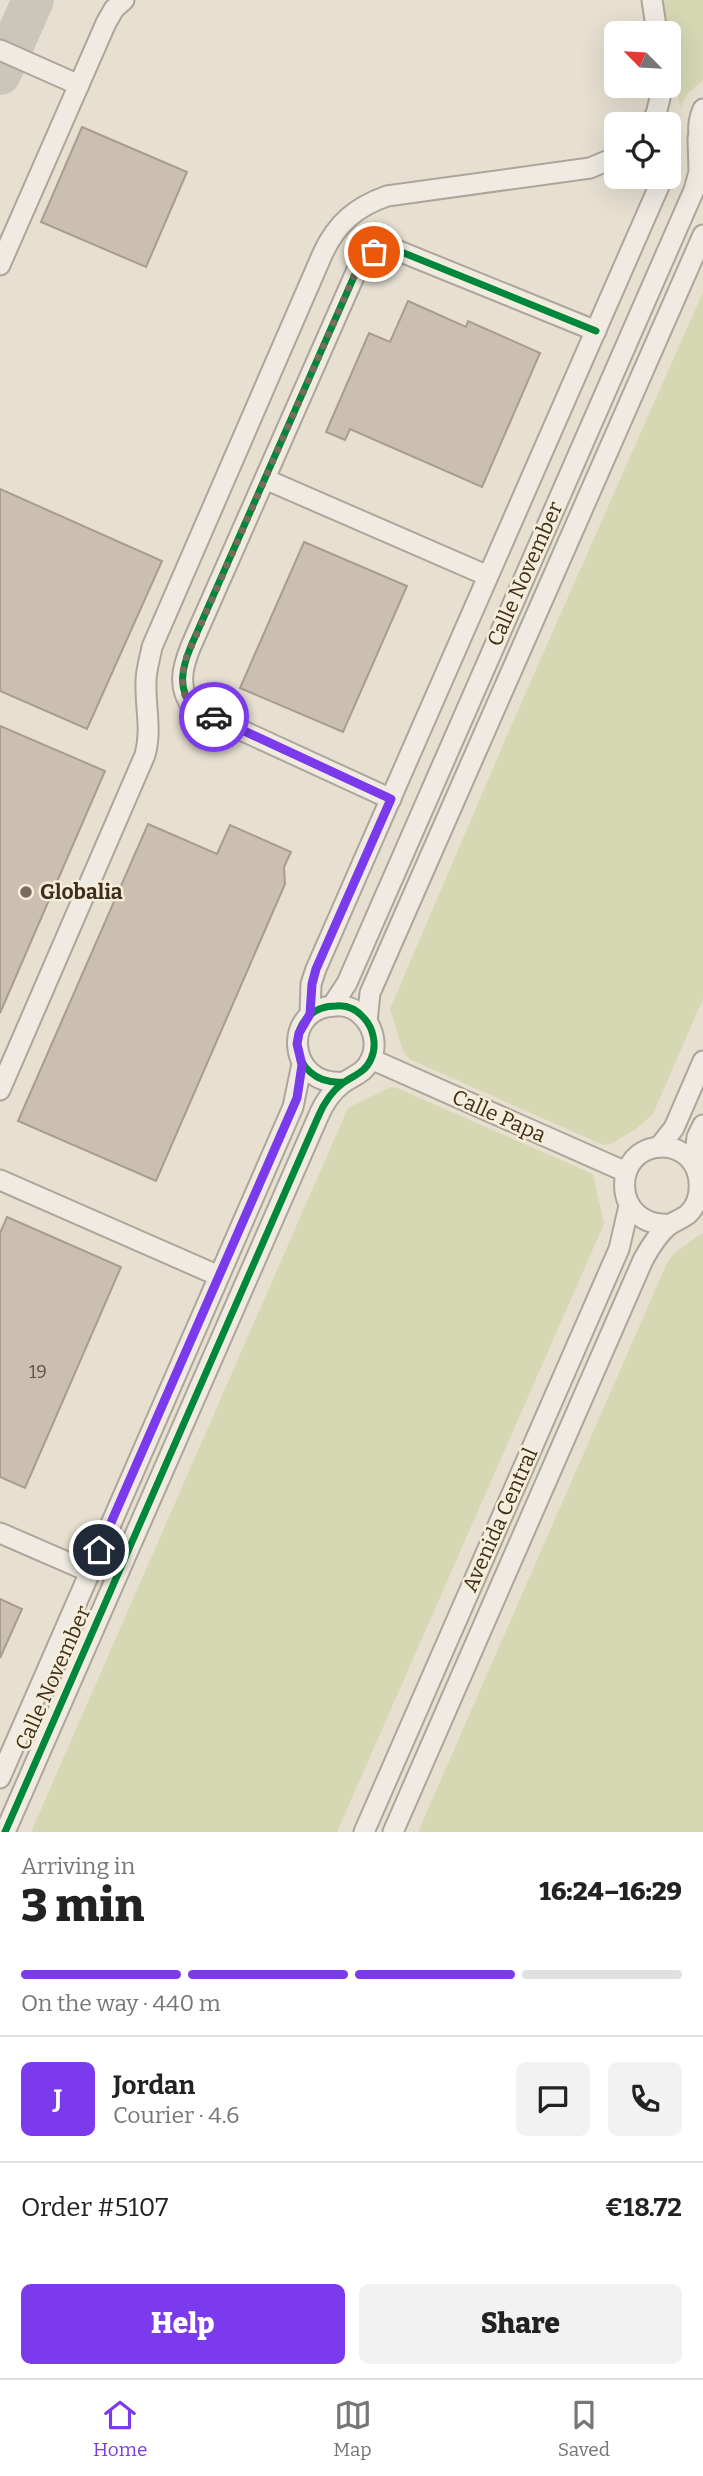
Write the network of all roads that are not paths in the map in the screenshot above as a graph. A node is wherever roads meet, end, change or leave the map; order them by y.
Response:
1 (124, 0) edge
2 (652, 0) edge
3 (655, 21) edge
4 (0, 50) edge
5 (79, 85) junction
6 (703, 109) edge
7 (701, 143) edge
8 (604, 162) edge
9 (658, 189) edge
10 (703, 235) edge
11 (0, 265) edge
12 (596, 331) junction
13 (265, 479) junction
14 (488, 576) junction
15 (391, 799) junction
16 (332, 1006) junction
17 (310, 1014) junction
18 (368, 1022) junction
19 (371, 1059) junction
20 (703, 1061) edge
21 (302, 1065) junction
22 (344, 1082) junction
23 (0, 1090) edge
24 (703, 1125) edge
25 (659, 1147) junction
26 (694, 1164) junction
27 (626, 1172) junction
28 (0, 1180) edge
29 (700, 1203) edge
30 (629, 1206) junction
31 (671, 1224) junction
32 (219, 1276) junction
33 (0, 1534) edge
34 (90, 1573) junction
35 (0, 1778) edge
36 (5, 1832) edge
37 (364, 1832) edge
38 (393, 1832) edge

1 - 5 street
2 - 3 street
4 - 5 street
5 - 11 street
6 - 7 street, Calle November
7 - 16 street, Calle November
8 - 23 street
9 - 12 street, Calle November
10 - 18 street, Calle November
12 - 13 street
12 - 14 street, Calle November
13 - 14 street
13 - 15 street
14 - 15 street, Calle November
15 - 17 street, Calle November
16 - 17 street
16 - 18 street
17 - 21 street
18 - 19 street
19 - 22 street
19 - 27 street, Calle Papa
20 - 25 street
21 - 22 street
21 - 32 street, Calle November
22 - 36 street, Calle November
24 - 26 street
25 - 26 street
25 - 27 street
26 - 29 street
27 - 30 street
28 - 32 street
29 - 31 street
30 - 31 street
30 - 37 street, Avenida Central
31 - 38 street, Avenida Central
32 - 34 street, Calle November
33 - 34 street
34 - 35 street, Calle November

